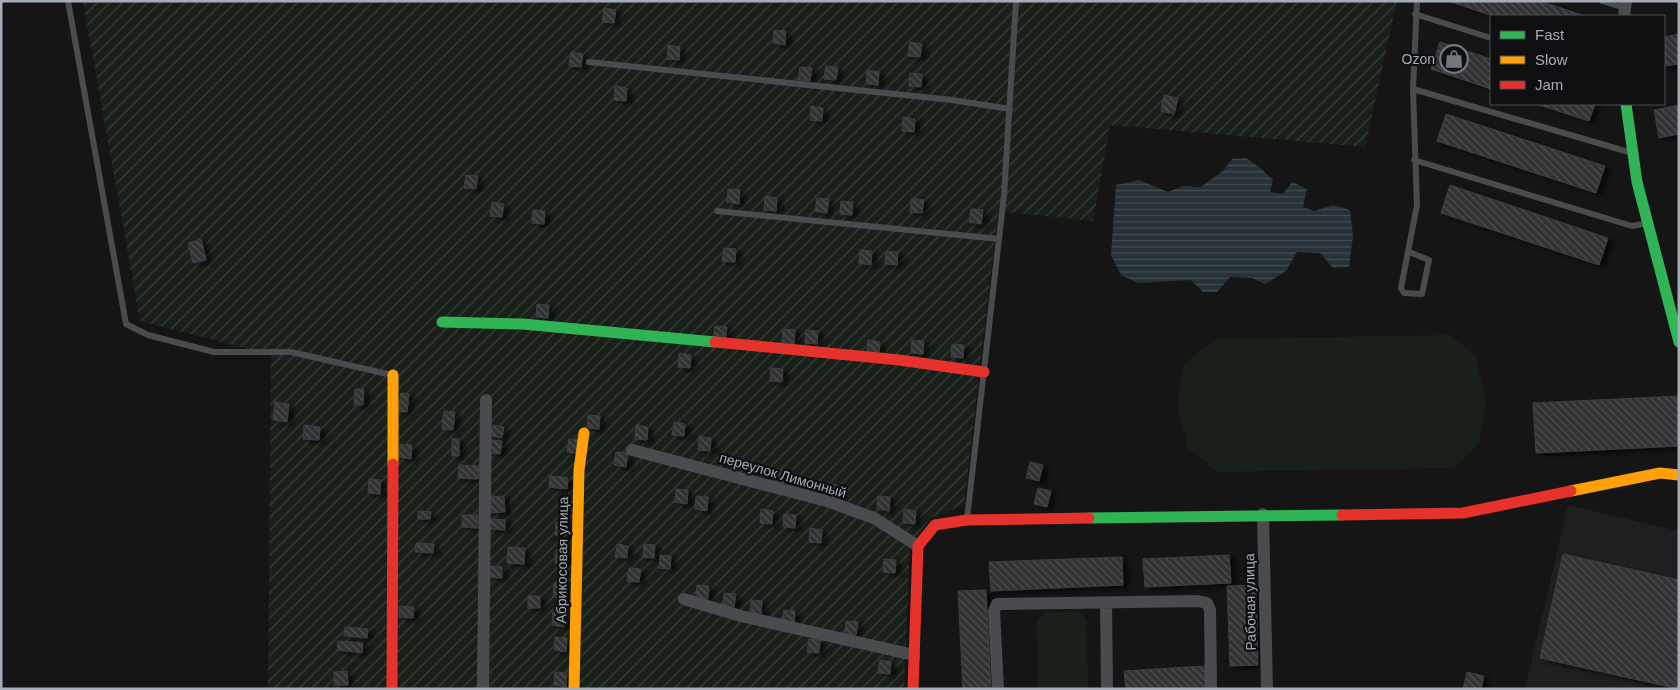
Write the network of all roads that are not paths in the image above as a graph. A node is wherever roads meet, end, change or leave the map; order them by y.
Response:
1 (68, 1) edge
2 (1016, 1) edge
3 (1417, 1) edge
4 (1602, 1) edge
5 (1625, 8) edge
6 (1415, 14) junction
7 (1490, 38) edge
8 (589, 62) dead end
9 (1413, 89) junction
10 (1626, 105) edge
11 (1010, 109) junction
12 (1633, 154) junction
13 (1414, 160) junction
14 (717, 211) dead end
15 (1648, 223) junction
16 (999, 239) junction
17 (1409, 252) junction
18 (442, 322) dead end
19 (1679, 342) edge
20 (984, 372) junction
21 (393, 376) joint
22 (486, 400) dead end
23 (584, 433) dead end
24 (632, 450) dead end
25 (1679, 475) edge
26 (1264, 514) junction
27 (967, 520) junction
28 (918, 546) junction
29 (684, 600) dead end
30 (1106, 603) junction
31 (914, 655) junction
32 (392, 689) edge
33 (483, 689) edge
34 (574, 689) edge
35 (913, 689) edge
36 (998, 689) edge
37 (1107, 689) edge
38 (1210, 689) edge
39 (1267, 689) edge

1 - 21 lane
2 - 11 lane
3 - 6 lane
4 - 5 lane
6 - 7 lane
6 - 9 lane
8 - 11 lane
9 - 12 lane
9 - 13 lane
10 - 12 street
11 - 16 lane
12 - 15 street
13 - 15 lane
13 - 17 lane
14 - 16 lane
15 - 19 street
16 - 20 lane
17 - 17 lane
18 - 20 street
20 - 27 lane
21 - 32 street
22 - 33 street
23 - 34 street, Абрикосовая улица
24 - 28 street, переулок Лимонный
25 - 26 street
26 - 27 street
26 - 39 street, Рабочая улица
27 - 28 street
28 - 31 street
29 - 31 street
30 - 36 street
30 - 37 street
30 - 38 street
31 - 35 street

